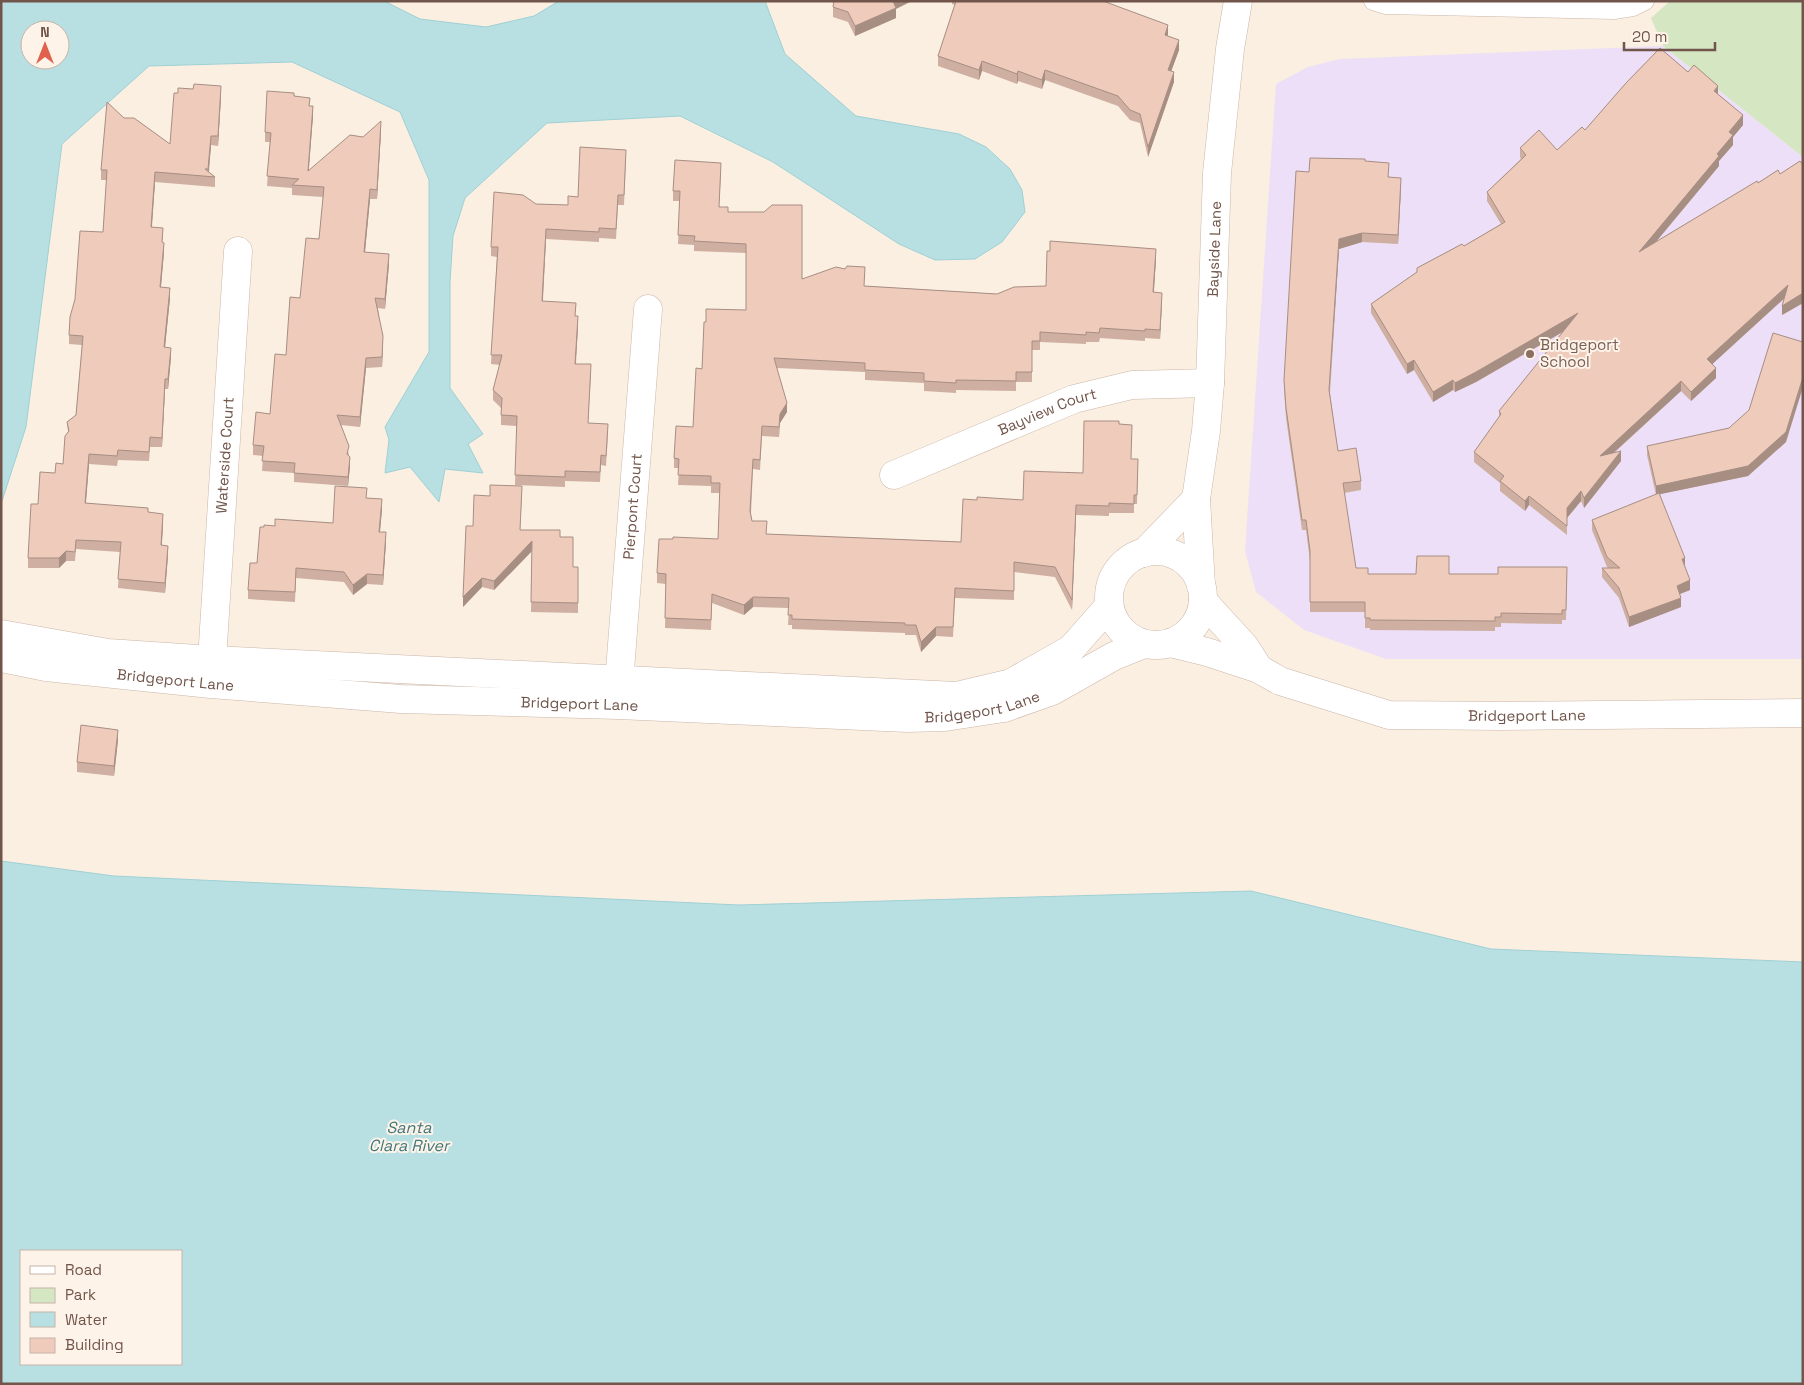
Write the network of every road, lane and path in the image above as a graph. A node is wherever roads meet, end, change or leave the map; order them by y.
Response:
1 (1373, 1) edge
2 (1645, 1) edge
3 (1231, 4) edge
4 (238, 251) dead end
5 (648, 309) dead end
6 (1210, 383) junction
7 (894, 475) dead end
8 (1196, 499) junction
9 (1144, 553) junction
10 (1202, 593) junction
11 (1109, 606) junction
12 (1, 634) edge
13 (1157, 644) junction
14 (1, 658) edge
15 (212, 660) junction
16 (1259, 669) junction
17 (618, 692) junction
18 (1803, 713) edge

1 - 2 lane
3 - 6 street, Bayside Lane
4 - 15 street, Waterside Court
5 - 17 street, Pierpont Court
6 - 7 street, Bayview Court
6 - 8 street, Bayside Lane
8 - 9 street
8 - 10 street, Bayside Lane
9 - 10 street
9 - 11 street
10 - 13 street
10 - 16 street, Bridgeport Lane
11 - 13 street
11 - 17 street, Bridgeport Lane
12 - 15 street, Bridgeport Lane
13 - 16 street, Bridgeport Lane
13 - 17 street, Bridgeport Lane
14 - 17 street, Bridgeport Lane
15 - 17 street, Bridgeport Lane
16 - 18 street, Bridgeport Lane

